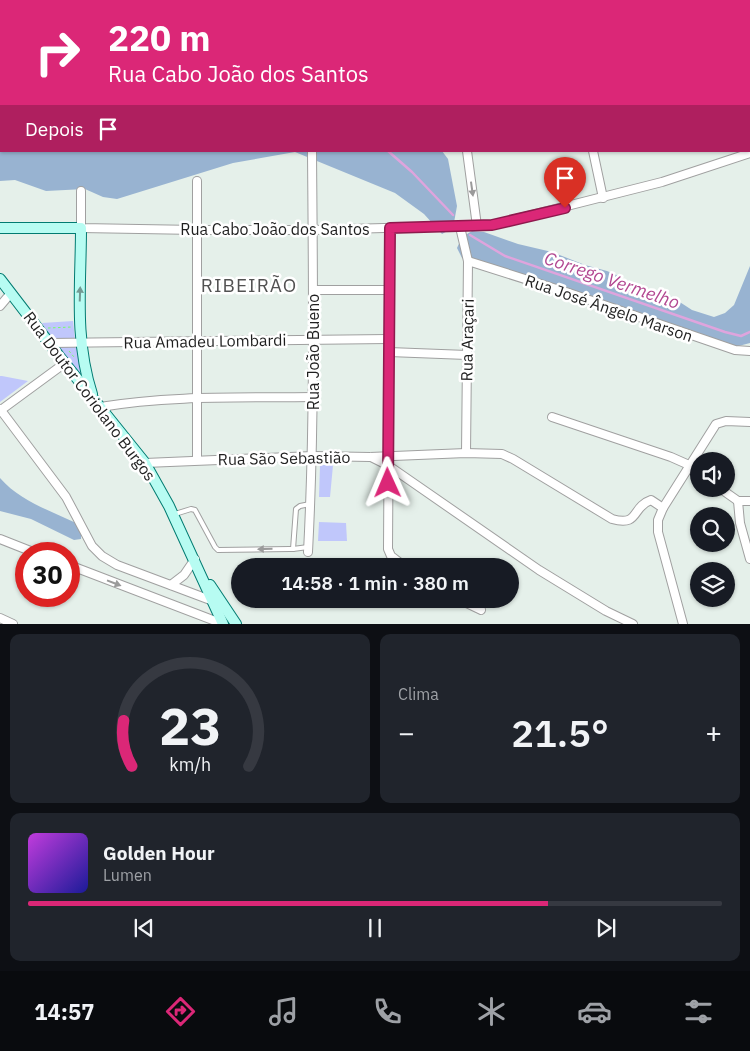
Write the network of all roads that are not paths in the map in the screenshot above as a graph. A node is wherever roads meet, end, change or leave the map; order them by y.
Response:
1 (312, 152) edge
2 (467, 152) edge
3 (593, 152) edge
4 (750, 153) edge
5 (196, 181) dead end
6 (81, 191) dead end
7 (602, 198) junction
8 (477, 226) junction
9 (460, 227) junction
10 (0, 228) edge
11 (81, 228) junction
12 (390, 228) junction
13 (197, 230) junction
14 (312, 230) junction
15 (468, 261) junction
16 (0, 279) edge
17 (312, 290) junction
18 (389, 290) junction
19 (10, 293) junction
20 (0, 306) edge
21 (389, 339) junction
22 (313, 340) junction
23 (197, 341) junction
24 (80, 342) junction
25 (50, 343) junction
26 (750, 351) edge
27 (389, 352) junction
28 (467, 355) junction
29 (65, 363) junction
30 (313, 397) junction
31 (197, 399) junction
32 (97, 403) junction
33 (0, 410) edge
34 (552, 417) dead end
35 (750, 422) edge
36 (466, 453) junction
37 (388, 455) junction
38 (312, 456) junction
39 (370, 457) junction
40 (197, 460) junction
41 (145, 463) junction
42 (689, 465) junction
43 (389, 466) junction
44 (732, 497) edge
45 (738, 501) junction
46 (750, 501) edge
47 (310, 504) junction
48 (664, 508) junction
49 (173, 515) junction
50 (1, 541) edge
51 (15, 546) edge
52 (294, 549) junction
53 (308, 549) joint
54 (394, 558) edge
55 (750, 559) edge
56 (195, 560) junction
57 (80, 569) edge
58 (200, 571) junction
59 (171, 585) junction
60 (213, 602) junction
61 (227, 608) junction
62 (476, 608) edge
63 (480, 610) dead end
64 (0, 618) edge
65 (13, 624) edge
66 (223, 624) edge
67 (236, 624) edge
68 (633, 624) edge
69 (683, 624) edge

1 - 14 street, Rua João Bueno
2 -> 8 street
3 - 7 street
4 - 7 street, Rua Cabo João dos Santos
5 - 13 street
6 - 11 street
7 - 8 street, Rua Cabo João dos Santos
8 - 9 street, Rua Cabo João dos Santos
9 - 12 street, Rua Cabo João dos Santos
9 - 15 street, Rua Araçari
10 - 11 street, Rua Cabo João dos Santos
11 - 13 street, Rua Cabo João dos Santos
24 -> 11 street
12 - 14 street, Rua Cabo João dos Santos
12 - 18 street
13 - 14 street, Rua Cabo João dos Santos
13 - 23 street
14 - 17 street, Rua João Bueno
15 - 26 street, Rua José Ângelo Marson
15 - 28 street, Rua Araçari
16 - 19 street, Rua Doutor Coriolano Burgos
17 - 18 street
17 - 22 street, Rua João Bueno
18 - 21 street
19 - 20 street
19 - 25 street, Rua Doutor Coriolano Burgos
21 - 22 street, Rua Amadeu Lombardi
21 - 27 street
22 - 23 street, Rua Amadeu Lombardi
22 - 30 street, Rua João Bueno
23 - 24 street, Rua Amadeu Lombardi
23 - 31 street
24 - 25 street, Rua Amadeu Lombardi
24 - 32 street
25 - 29 street, Rua Doutor Coriolano Burgos
27 - 28 street
27 - 37 street
28 - 36 street, Rua Araçari
29 - 32 street, Rua Doutor Coriolano Burgos
29 - 33 street
30 - 31 street
30 - 38 street, Rua João Bueno
31 - 32 street
31 - 40 street
32 - 41 street, Rua Doutor Coriolano Burgos
33 - 59 street
34 - 42 street
35 - 42 street
36 - 37 street, Rua São Sebastião
36 - 48 street, Rua São Sebastião
37 - 39 street, Rua São Sebastião
37 - 43 street
38 - 39 street, Rua São Sebastião
38 - 40 street, Rua São Sebastião
38 - 47 street, Rua João Bueno
39 - 43 street
40 - 41 street, Rua São Sebastião
41 - 49 street, Rua Doutor Coriolano Burgos
42 - 48 street
43 - 54 street
43 - 68 street
44 - 45 street
45 - 46 street
45 - 55 street
47 - 52 lane
47 - 53 street, Rua João Bueno
48 - 69 street
52 -> 49 lane
49 - 56 street, Rua Doutor Coriolano Burgos
50 - 51 street
52 - 53 lane
56 - 58 street, Rua Doutor Coriolano Burgos
56 - 59 street
57 -> 66 street
58 - 60 street
58 - 61 street
59 - 60 street
60 - 61 street
60 - 66 street
61 - 67 street
62 - 63 street
64 - 65 street

